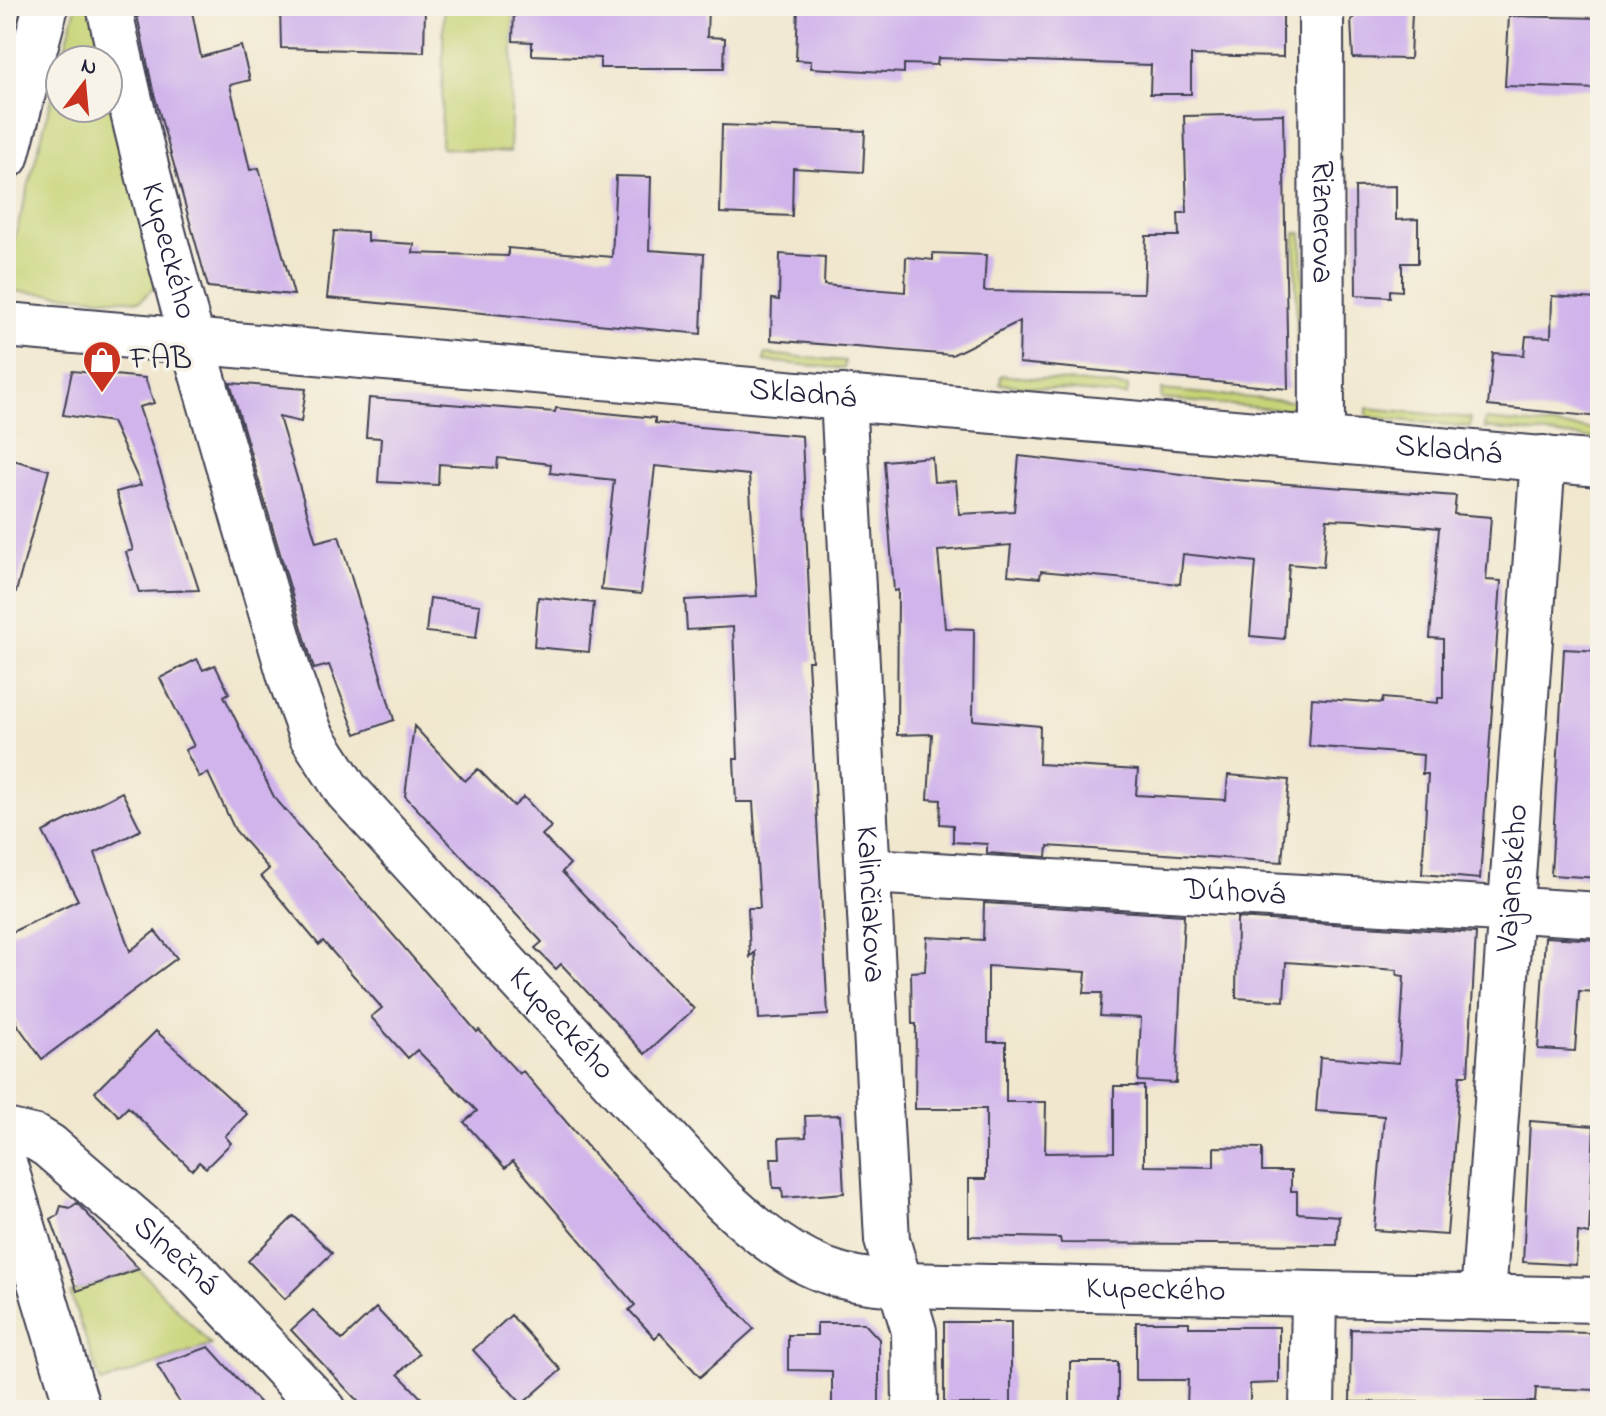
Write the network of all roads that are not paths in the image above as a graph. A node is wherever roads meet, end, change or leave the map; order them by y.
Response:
1 (46, 6) edge
2 (109, 6) edge
3 (1321, 6) edge
4 (6, 157) edge
5 (6, 325) edge
6 (192, 342) junction
7 (843, 397) junction
8 (1322, 439) junction
9 (1543, 458) junction
10 (1600, 464) edge
11 (869, 871) junction
12 (1513, 909) junction
13 (1600, 915) edge
14 (6, 1131) edge
15 (6, 1169) edge
16 (902, 1285) junction
17 (1314, 1296) junction
18 (1483, 1297) junction
19 (1600, 1300) edge
20 (78, 1410) edge
21 (324, 1410) edge
22 (915, 1410) edge
23 (1312, 1410) edge

1 - 4 street
2 - 6 street, Kupeckého
3 - 8 street, Riznerova
5 - 6 street, Skladná
6 - 7 street, Skladná
6 - 16 street, Kupeckého
7 - 8 street, Skladná
7 - 11 street, Kalinčiakova
8 - 9 street, Skladná
9 - 10 street, Skladná
9 - 12 street, Vajanského
11 - 12 street, Dúhová
11 - 16 street, Kalinčiakova
12 - 13 street, Dúhová
12 - 18 street, Vajanského
14 - 21 street, Slnečná
15 - 20 street
16 - 17 street, Kupeckého
16 - 22 street, Kalinčiakova
17 - 18 street, Kupeckého
17 - 23 street
18 - 19 street, Kupeckého

